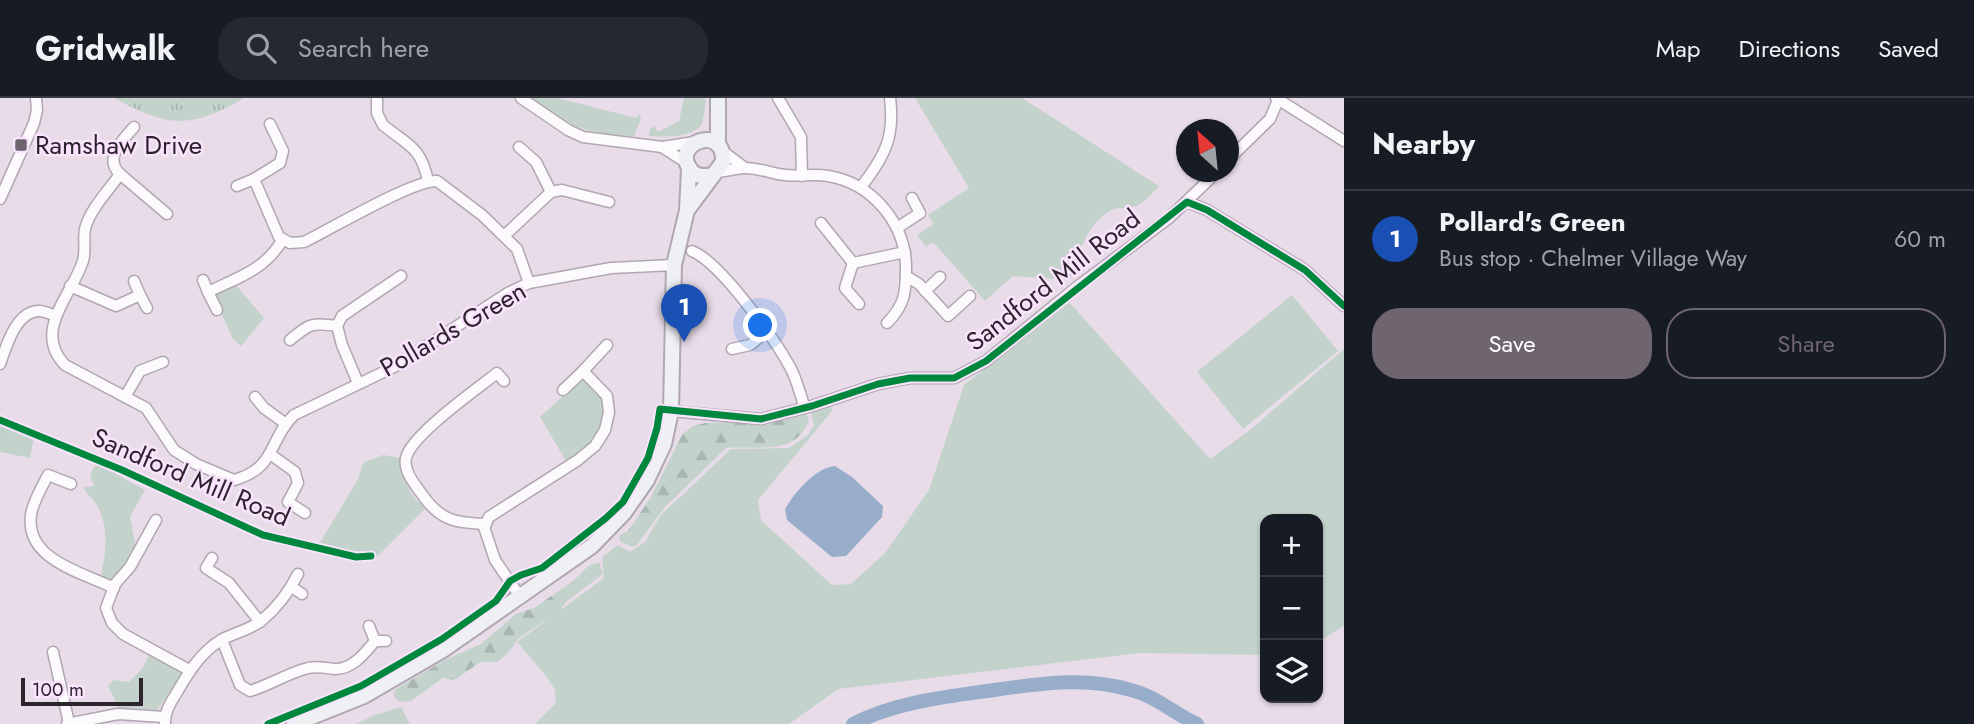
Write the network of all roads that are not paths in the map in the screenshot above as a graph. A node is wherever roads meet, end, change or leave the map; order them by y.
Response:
1 (36, 98) edge
2 (377, 98) edge
3 (521, 98) edge
4 (779, 98) edge
5 (890, 98) edge
6 (1277, 99) edge
7 (718, 102) edge
8 (270, 124) dead end
9 (134, 127) dead end
10 (698, 141) junction
11 (1344, 141) edge
12 (519, 147) dead end
13 (662, 147) junction
14 (720, 147) junction
15 (1239, 149) edge
16 (688, 166) junction
17 (745, 168) junction
18 (120, 174) junction
19 (714, 174) junction
20 (802, 176) junction
21 (254, 179) junction
22 (428, 181) junction
23 (1207, 182) edge
24 (237, 187) dead end
25 (861, 187) junction
26 (551, 192) junction
27 (1, 193) edge
28 (912, 198) dead end
29 (609, 202) dead end
30 (1186, 202) junction
31 (687, 210) junction
32 (166, 214) dead end
33 (821, 223) dead end
34 (897, 228) junction
35 (505, 235) junction
36 (283, 239) junction
37 (692, 251) dead end
38 (905, 252) junction
39 (853, 263) junction
40 (674, 265) junction
41 (401, 276) dead end
42 (906, 276) junction
43 (940, 277) dead end
44 (203, 280) dead end
45 (134, 281) dead end
46 (529, 284) junction
47 (70, 286) junction
48 (925, 291) junction
49 (208, 292) junction
50 (140, 295) junction
51 (970, 296) dead end
52 (859, 304) dead end
53 (1344, 306) edge
54 (147, 308) dead end
55 (217, 310) dead end
56 (56, 316) junction
57 (887, 323) dead end
58 (337, 326) junction
59 (767, 331) junction
60 (290, 340) dead end
61 (607, 345) dead end
62 (732, 349) dead end
63 (163, 362) dead end
64 (0, 364) edge
65 (583, 371) junction
66 (504, 381) dead end
67 (358, 383) junction
68 (563, 390) dead end
69 (125, 397) junction
70 (255, 397) dead end
71 (805, 408) junction
72 (671, 411) junction
73 (286, 424) junction
74 (270, 454) junction
75 (71, 484) dead end
76 (305, 513) dead end
77 (156, 520) dead end
78 (486, 524) junction
79 (212, 558) dead end
80 (298, 574) dead end
81 (292, 587) junction
82 (114, 588) junction
83 (302, 594) dead end
84 (521, 598) junction
85 (260, 622) junction
86 (369, 626) dead end
87 (222, 640) junction
88 (53, 652) dead end
89 (189, 670) junction
90 (165, 721) edge
91 (68, 723) edge
92 (294, 724) edge

1 - 27 street
2 - 22 street
3 - 13 street
4 - 20 street
5 - 25 street
6 - 11 street
6 - 15 street
7 - 10 street
7 - 14 street
8 - 21 street
9 - 18 street
10 - 13 street
10 - 14 street
10 - 16 street
12 - 26 street
13 - 16 street
14 - 17 street
14 - 19 street
16 - 19 street
16 - 31 street
17 - 19 street
17 - 20 street
18 - 32 street
18 - 47 street, Pollards Green
19 - 31 street
20 - 25 street
21 - 24 street
21 - 36 street
22 - 35 street
22 - 36 street
23 - 30 street, Sandford Mill Road
25 - 34 street
26 - 29 street
26 - 35 street
28 - 34 street
30 - 53 street
30 - 71 street, Sandford Mill Road
31 - 40 street
33 - 39 street
34 - 38 street
35 - 46 street
36 - 49 street
37 - 59 street
38 - 39 street
38 - 42 street
39 - 52 street
40 - 46 street, Pollards Green
40 - 72 street
41 - 58 street
42 - 48 street
42 - 57 street
43 - 48 street
44 - 49 street
45 - 50 street
46 - 67 street, Pollards Green
47 - 50 street
47 - 56 street, Pollards Green
48 - 51 street
49 - 55 street
50 - 54 street
56 - 64 street
56 - 69 street, Pollards Green
58 - 60 street
58 - 67 street
59 - 62 street
59 - 71 street
61 - 65 street
63 - 69 street
65 - 68 street
65 - 78 street
66 - 78 street
67 - 73 street, Pollards Green
69 - 74 street, Pollards Green
70 - 73 street
71 - 72 street, Sandford Mill Road
72 - 84 street
73 - 74 street, Pollards Green
74 - 76 street
75 - 82 street
77 - 82 street
78 - 84 street
79 - 85 street
80 - 81 street
81 - 83 street
81 - 85 street
82 - 89 street
84 - 92 street
85 - 87 street
86 - 87 street
87 - 89 street
88 - 91 street
89 - 90 street
90 - 91 street

